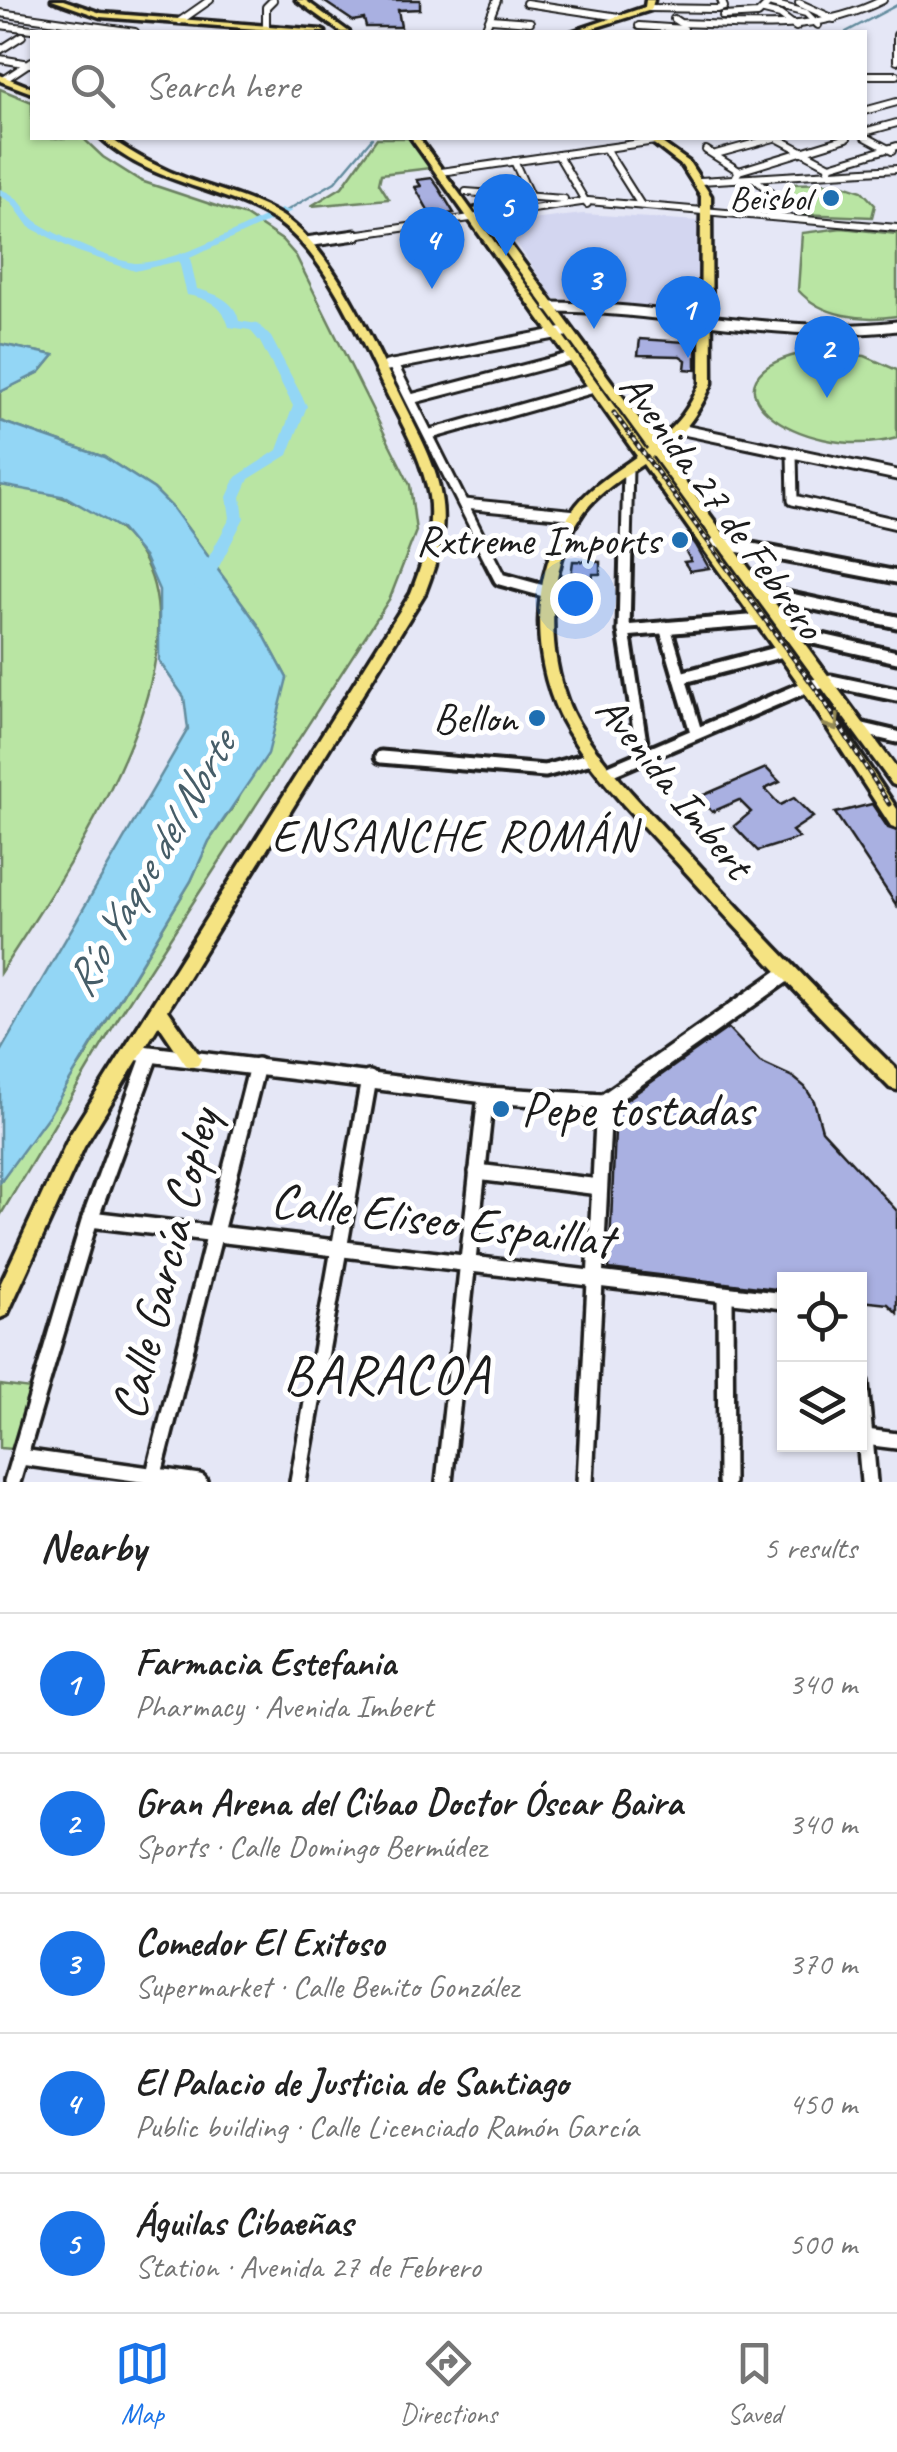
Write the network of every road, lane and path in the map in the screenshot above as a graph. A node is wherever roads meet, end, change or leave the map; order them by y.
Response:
1 (56, 0) edge
2 (209, 0) edge
3 (273, 0) edge
4 (289, 0) edge
5 (300, 0) edge
6 (497, 0) edge
7 (790, 0) edge
8 (883, 0) edge
9 (772, 2) edge
10 (526, 3) dead end
11 (722, 3) edge
12 (649, 4) edge
13 (760, 13) junction
14 (0, 14) edge
15 (623, 16) junction
16 (730, 16) junction
17 (834, 18) junction
18 (491, 19) junction
19 (320, 21) junction
20 (180, 22) junction
21 (530, 22) dead end
22 (675, 23) junction
23 (691, 23) junction
24 (734, 24) junction
25 (818, 25) junction
26 (639, 26) dead end
27 (754, 26) junction
28 (798, 27) edge
29 (266, 28) junction
30 (0, 29) edge
31 (120, 30) edge
32 (283, 30) edge
33 (295, 30) edge
34 (339, 30) edge
35 (485, 30) edge
36 (580, 30) edge
37 (30, 31) edge
38 (897, 35) edge
39 (22, 36) junction
40 (30, 37) edge
41 (0, 50) edge
42 (0, 59) edge
43 (897, 62) edge
44 (30, 63) edge
45 (30, 64) edge
46 (867, 75) edge
47 (897, 75) edge
48 (2, 79) edge
49 (897, 102) edge
50 (867, 110) edge
51 (897, 123) edge
52 (867, 133) edge
53 (867, 136) edge
54 (108, 140) edge
55 (417, 140) edge
56 (427, 140) edge
57 (648, 140) edge
58 (654, 140) edge
59 (768, 140) edge
60 (780, 140) edge
61 (835, 140) edge
62 (897, 146) edge
63 (605, 148) junction
64 (888, 149) junction
65 (706, 150) dead end
66 (801, 152) junction
67 (716, 154) junction
68 (897, 154) edge
69 (558, 155) junction
70 (514, 161) junction
71 (897, 169) edge
72 (829, 170) junction
73 (446, 171) junction
74 (736, 175) junction
75 (754, 178) junction
76 (700, 182) junction
77 (466, 192) junction
78 (530, 196) junction
79 (587, 205) junction
80 (642, 205) junction
81 (708, 214) junction
82 (515, 217) joint
83 (778, 217) junction
84 (484, 221) junction
85 (897, 228) edge
86 (309, 244) junction
87 (548, 307) junction
88 (709, 318) junction
89 (897, 326) edge
90 (559, 330) junction
91 (572, 357) junction
92 (382, 364) junction
93 (594, 388) junction
94 (412, 399) junction
95 (679, 429) junction
96 (431, 434) junction
97 (648, 453) junction
98 (792, 454) junction
99 (628, 469) junction
100 (897, 475) edge
101 (464, 504) junction
102 (577, 515) junction
103 (897, 524) edge
104 (715, 542) junction
105 (897, 576) edge
106 (758, 592) junction
107 (551, 594) junction
108 (761, 620) junction
109 (897, 622) edge
110 (665, 628) junction
111 (624, 630) junction
112 (787, 632) junction
113 (783, 651) junction
114 (897, 657) edge
115 (680, 678) junction
116 (816, 684) junction
117 (897, 695) edge
118 (859, 728) junction
119 (696, 732) junction
120 (897, 737) edge
121 (642, 756) junction
122 (381, 757) dead end
123 (595, 757) junction
124 (607, 772) junction
125 (897, 780) edge
126 (897, 822) edge
127 (787, 973) junction
128 (159, 1011) junction
129 (142, 1053) junction
130 (192, 1059) junction
131 (256, 1066) junction
132 (369, 1079) junction
133 (897, 1082) edge
134 (486, 1095) junction
135 (604, 1102) junction
136 (477, 1172) junction
137 (599, 1187) junction
138 (90, 1219) junction
139 (215, 1232) junction
140 (338, 1248) junction
141 (466, 1265) junction
142 (594, 1280) junction
143 (725, 1296) junction
144 (777, 1300) edge
145 (0, 1308) edge
146 (867, 1437) edge
147 (897, 1441) edge
148 (866, 1452) edge
149 (20, 1456) junction
150 (153, 1479) edge
151 (12, 1482) edge
152 (200, 1482) edge
153 (298, 1482) edge
154 (444, 1482) edge
155 (586, 1482) edge
156 (726, 1482) edge
157 (869, 1482) edge

1 - 20 main road
2 - 20 street
3 - 29 street
4 - 19 main road
5 - 34 main road
6 - 18 street
7 - 17 street
8 - 17 street
9 - 13 street
9 - 25 street
10 - 15 street
11 - 12 street
12 - 15 main road
13 - 16 street
13 - 27 street
13 - 28 street
14 - 31 street
15 - 22 street
15 - 36 main road
16 - 22 street
16 - 24 street
17 - 25 street
18 - 21 street
18 - 35 street
19 - 33 main road
19 - 34 main road
20 - 29 main road
22 - 23 street
23 - 24 street
23 - 26 street
24 - 27 street
25 - 28 street
27 - 28 street
29 - 32 main road
30 - 37 street
30 - 39 street
38 - 43 street
39 - 40 street
39 - 41 street
42 - 44 street
45 - 48 street
46 - 47 street
49 - 50 street
51 - 52 street
53 - 64 street
54 - 86 main road
55 - 73 main road, Avenida 27 de Febrero
56 - 73 main road, Avenida 27 de Febrero
57 - 63 street
58 - 76 main road
59 - 67 street
60 - 66 street
61 - 66 street
62 - 64 street
63 - 69 street
63 - 80 street
64 - 68 street
64 - 72 street
65 - 67 street
66 - 72 street
66 - 74 street
67 - 74 street
69 - 70 street
69 - 79 street
70 - 73 street
70 - 78 street
71 - 72 street
72 - 75 street
73 - 77 main road, Avenida 27 de Febrero
73 - 84 main road, Avenida 27 de Febrero
74 - 75 street
74 - 76 street
75 - 83 street
76 - 81 main road, Avenida Imbert
77 - 78 street
77 - 84 main road, Avenida 27 de Febrero
78 - 79 street
79 - 80 street
79 - 81 street
79 - 82 street
79 - 84 street
80 - 81 street
81 - 83 street
81 - 88 main road, Avenida Imbert
82 - 84 main road
83 - 85 street
84 - 86 street
84 - 87 main road, Avenida 27 de Febrero
84 - 90 main road, Avenida 27 de Febrero
86 - 92 main road
87 - 88 street
87 - 90 main road, Avenida 27 de Febrero
88 - 89 street
88 - 95 main road, Avenida Imbert
90 - 91 main road, Avenida 27 de Febrero
90 - 92 street
90 - 92 street
90 - 97 main road, Avenida 27 de Febrero
91 - 93 main road, Avenida 27 de Febrero
91 - 94 street
92 - 94 street
92 - 128 main road
93 - 96 street
93 - 97 main road, Avenida 27 de Febrero
94 - 96 street
95 - 97 main road, Avenida Imbert
95 - 98 street
96 - 101 street
97 - 99 main road, Avenida Imbert
97 - 104 main road, Avenida 27 de Febrero
98 - 100 street
98 - 103 street
99 - 102 main road, Avenida Imbert
99 - 111 street
101 - 102 street
101 - 107 street
102 - 107 main road, Avenida Imbert
104 - 105 street
104 - 106 main road, Avenida 27 de Febrero
104 - 108 main road, Avenida 27 de Febrero
106 - 109 street
106 - 112 main road, Avenida 27 de Febrero
107 - 123 main road, Avenida Imbert
108 - 110 street
108 - 113 main road, Avenida 27 de Febrero
110 - 111 street
110 - 115 street
111 - 121 street
112 - 114 street
112 - 116 main road, Avenida 27 de Febrero
113 - 115 street
113 - 116 main road, Avenida 27 de Febrero
115 - 119 street
116 - 117 street
116 - 118 main road, Avenida 27 de Febrero
116 - 119 street
116 -> 126 main road, Avenida 27 de Febrero
118 - 120 street
118 - 125 main road, Avenida 27 de Febrero
119 - 121 street
121 - 124 street
122 - 123 street
123 - 124 main road, Avenida Imbert
124 - 127 main road, Avenida Imbert
127 - 133 main road, Avenida Imbert
127 - 135 street
128 - 129 main road
128 - 130 main road
129 - 130 street
129 - 138 street
129 - 145 main road
130 - 131 street
131 - 132 street
131 - 139 street, Calle García Copley
132 - 134 street
132 - 140 street
134 - 135 street
134 - 136 street
135 - 137 street
136 - 137 street
136 - 141 street
137 - 142 street
138 - 139 street, Calle Eliseo Espaillat
138 - 149 street
139 - 140 street, Calle Eliseo Espaillat
139 - 150 street, Calle García Copley
140 - 141 street, Calle Eliseo Espaillat
140 - 153 street
141 - 142 street, Calle Eliseo Espaillat
141 - 154 street
142 - 143 street, Calle Eliseo Espaillat
142 - 155 street
143 - 144 street, Calle Eliseo Espaillat
143 - 156 street
146 - 147 street
148 - 157 street
149 - 150 street
149 - 151 street
150 - 152 street

